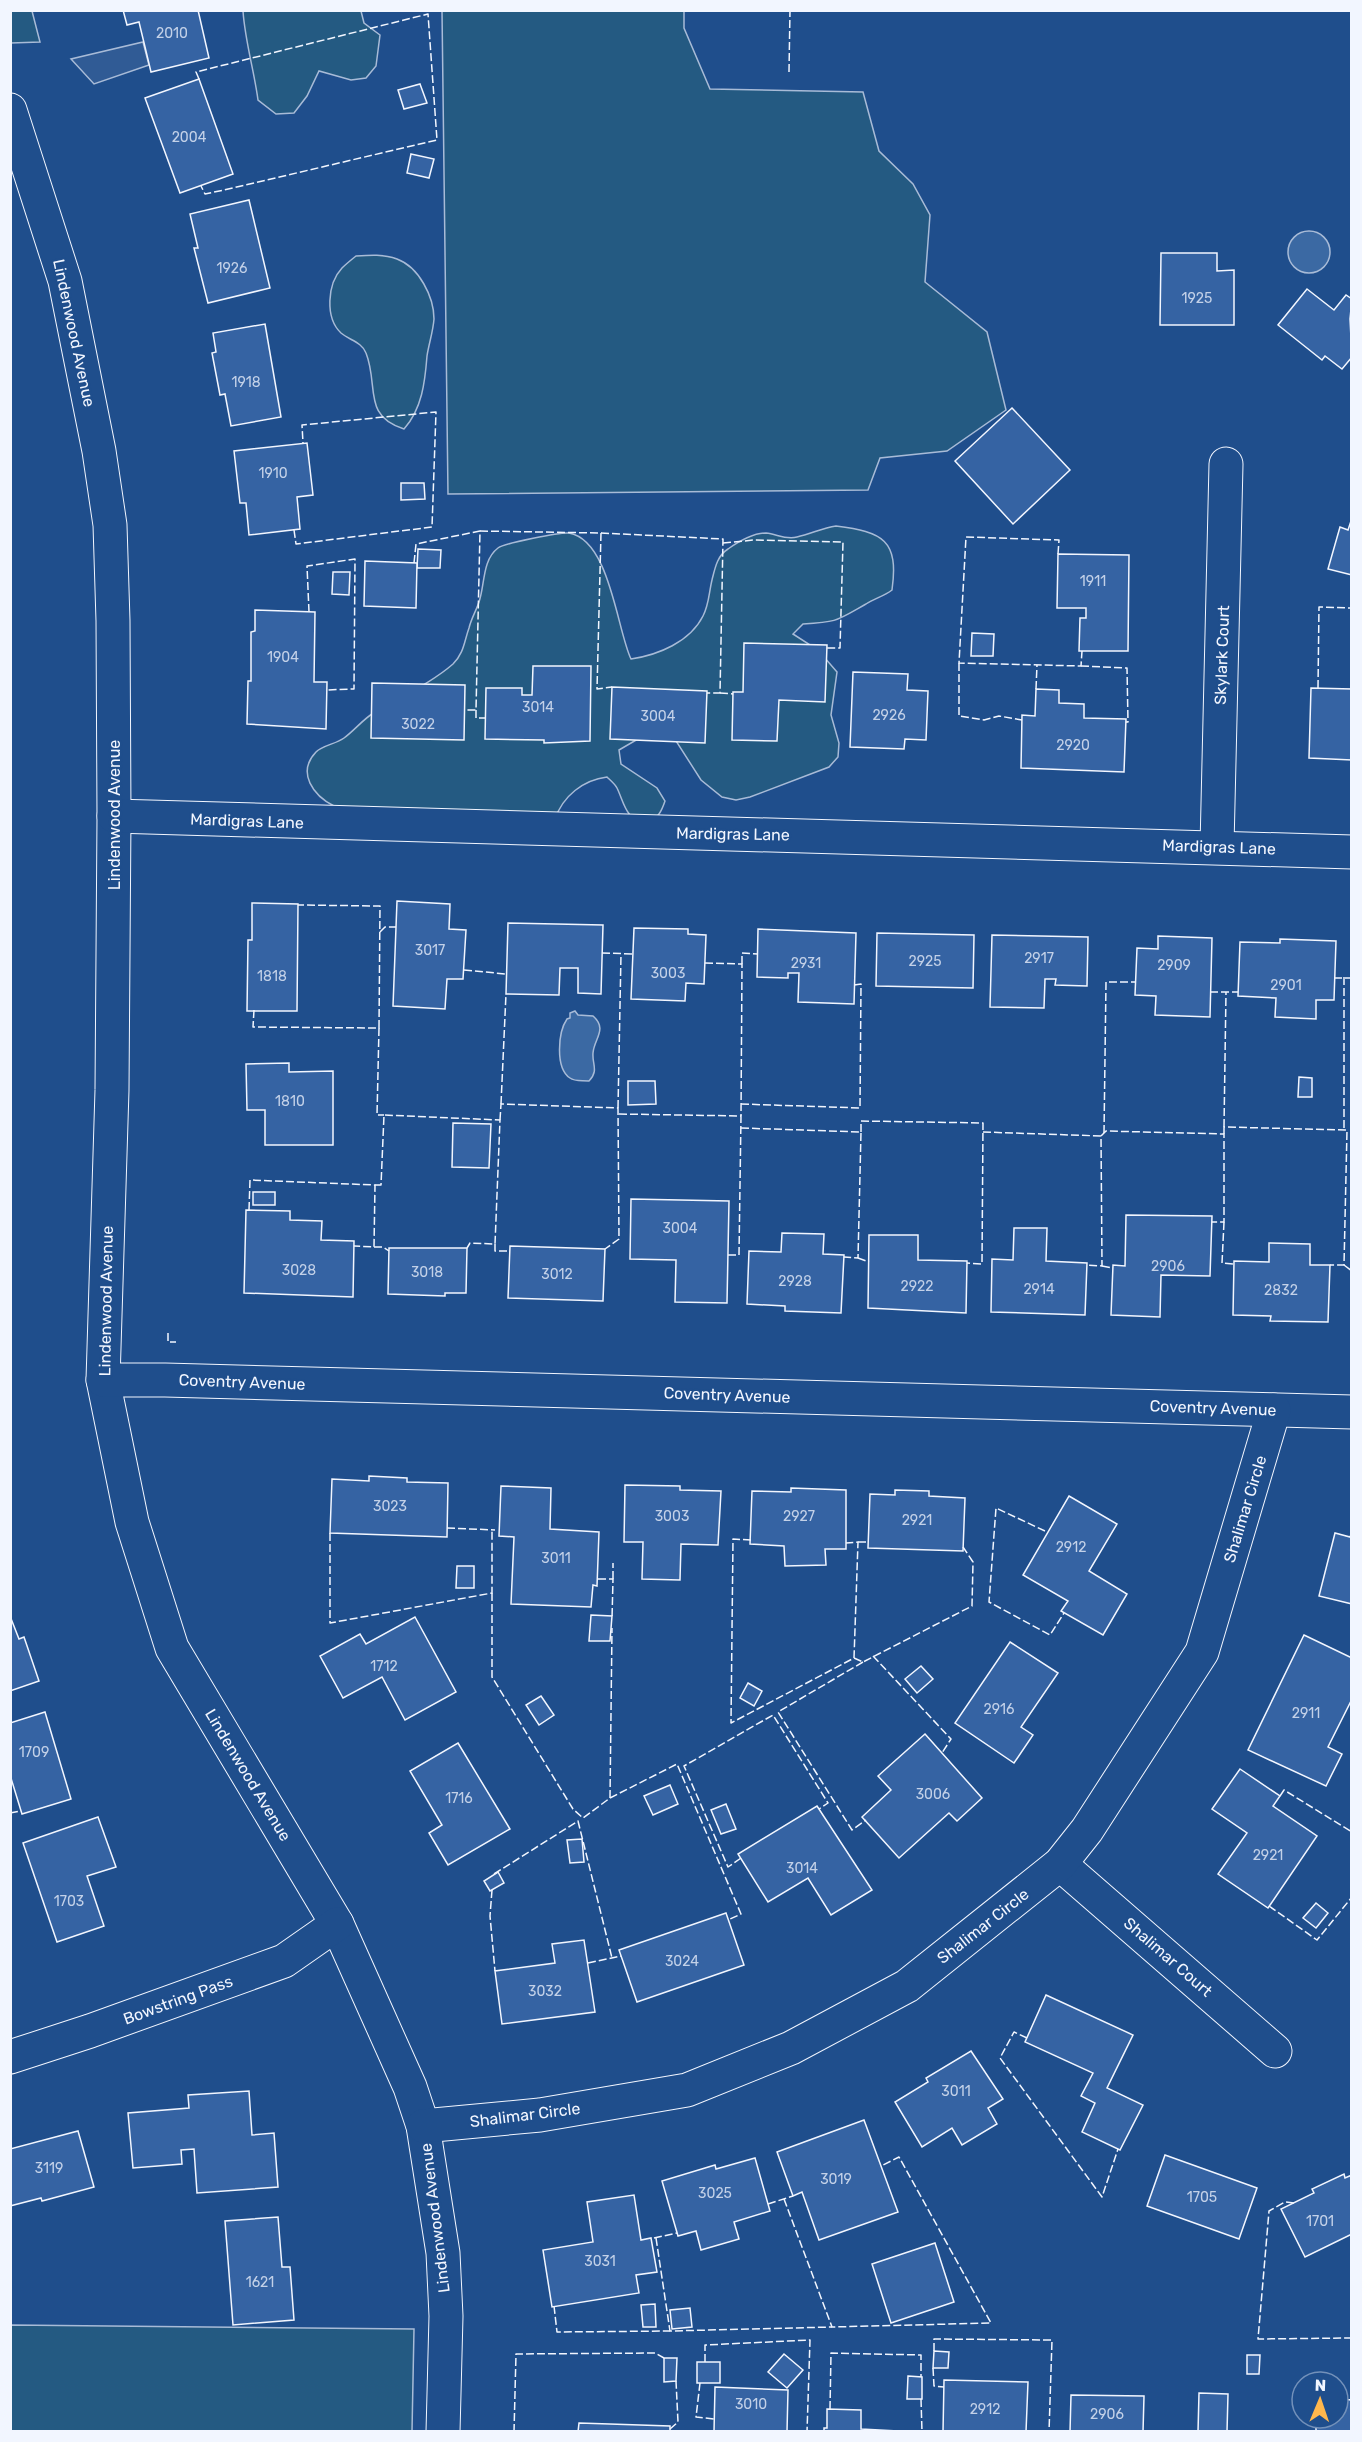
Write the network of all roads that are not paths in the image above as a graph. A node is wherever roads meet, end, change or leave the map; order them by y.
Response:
1 (10, 110) edge
2 (1226, 464) dead end
3 (114, 816) junction
4 (1217, 846) junction
5 (1352, 852) edge
6 (103, 1380) junction
7 (1275, 1410) junction
8 (1352, 1412) edge
9 (1060, 1864) junction
10 (337, 1924) junction
11 (1275, 2051) dead end
12 (10, 2057) edge
13 (423, 2126) junction
14 (443, 2432) edge

1 - 3 street, Lindenwood Avenue
2 - 4 street, Skylark Court
3 - 4 street, Mardigras Lane
3 - 6 street, Lindenwood Avenue
4 - 5 street, Mardigras Lane
6 - 7 street, Coventry Avenue
6 - 10 street, Lindenwood Avenue
7 - 8 street, Coventry Avenue
7 - 9 street, Shalimar Circle
9 - 11 street, Shalimar Court
9 - 13 street, Shalimar Circle
10 - 12 street, Bowstring Pass
10 - 13 street, Lindenwood Avenue
13 - 14 street, Lindenwood Avenue

